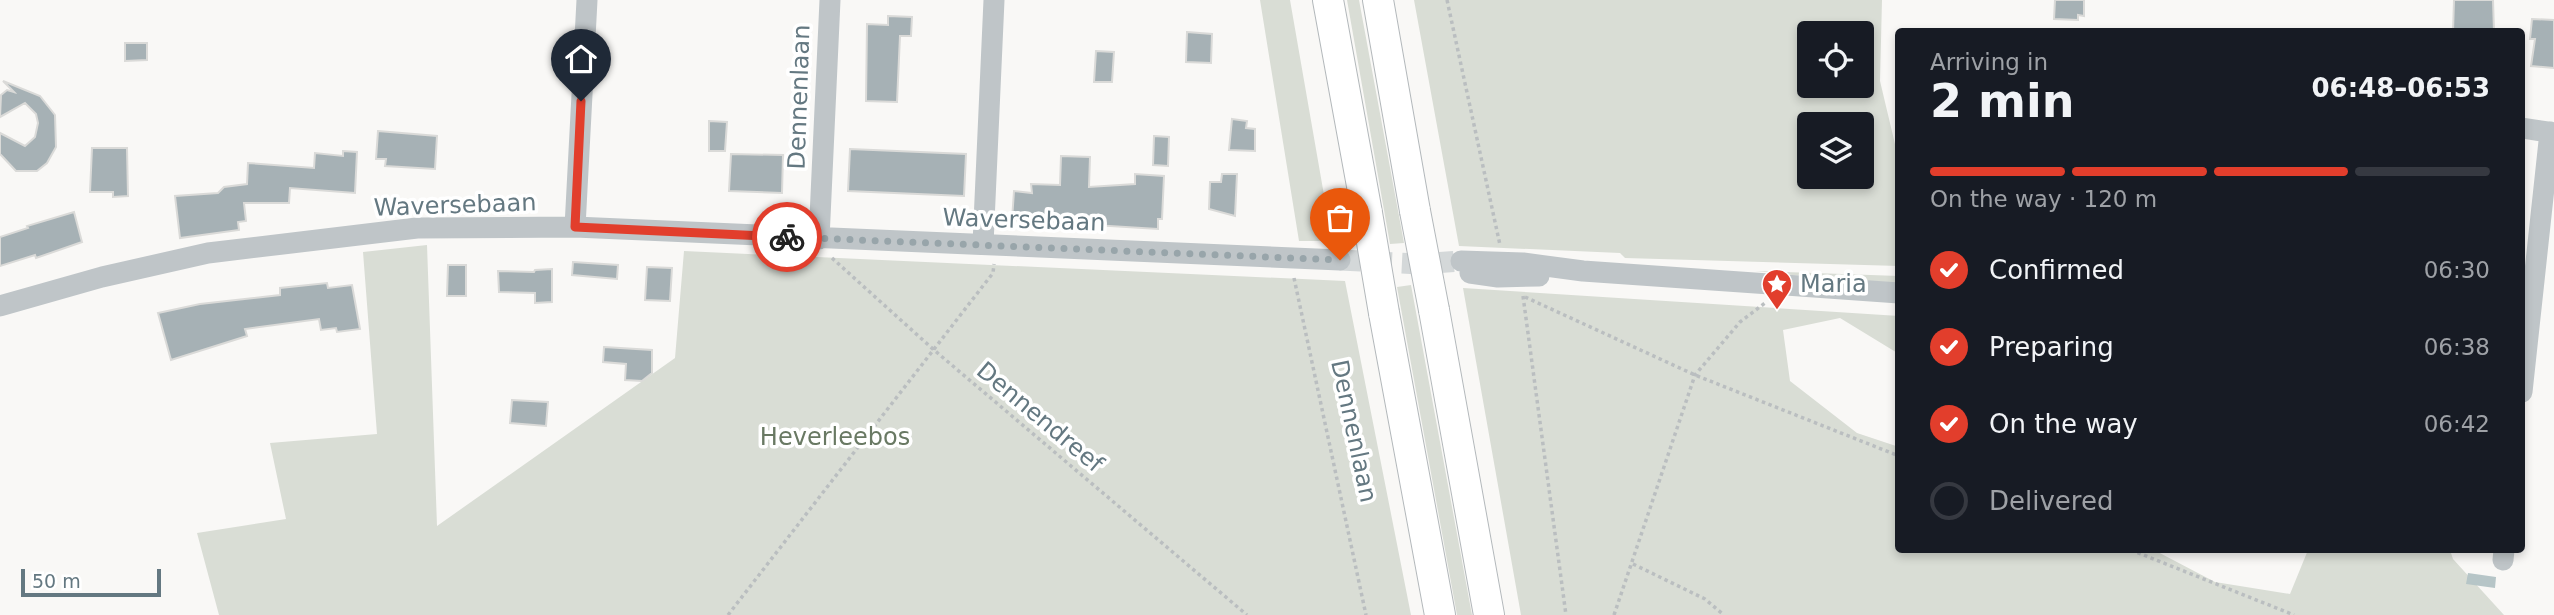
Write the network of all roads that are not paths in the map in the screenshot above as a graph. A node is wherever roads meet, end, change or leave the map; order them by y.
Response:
1 (587, 0) edge
2 (830, 0) edge
3 (994, 0) edge
4 (1328, 0) edge
5 (1378, 0) edge
6 (2525, 128) edge
7 (2552, 132) edge
8 (575, 227) junction
9 (819, 239) junction
10 (989, 244) junction
11 (1340, 260) tunnel mouth
12 (1462, 267) tunnel mouth
13 (1895, 293) edge
14 (0, 306) edge
15 (2525, 366) edge
16 (1440, 615) edge
17 (1489, 615) edge

1 - 8 street
2 - 9 street, Dennenlaan
3 - 10 street
4 - 16 highway, bridge
5 - 17 highway, bridge
6 - 7 street
7 - 15 street
8 - 9 street, Waversebaan
8 - 14 street, Waversebaan
9 - 10 street, Waversebaan
10 - 11 street, Waversebaan
12 - 13 street

